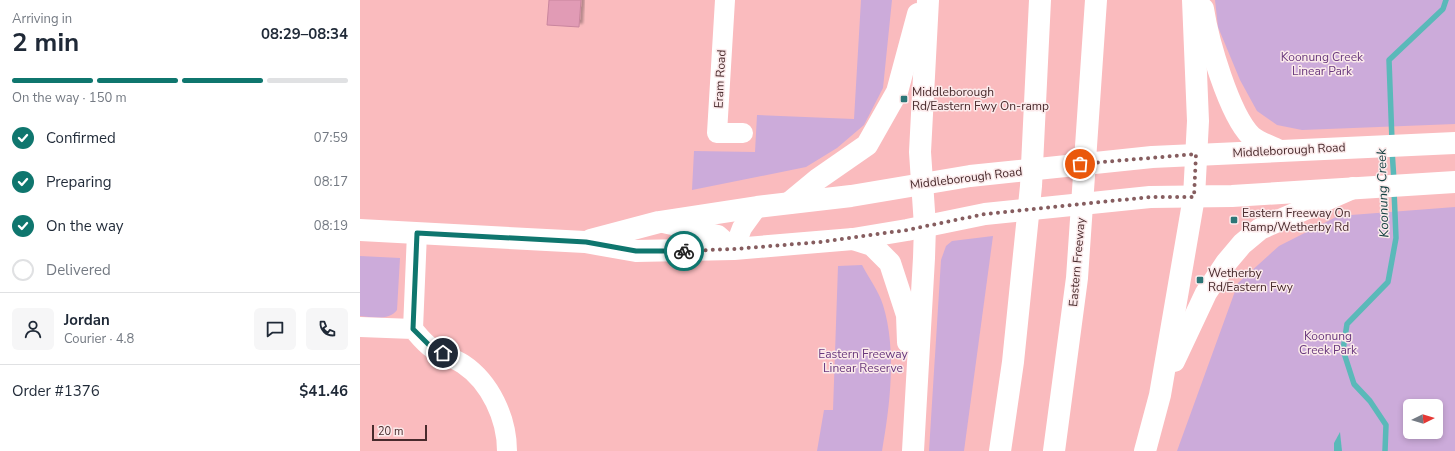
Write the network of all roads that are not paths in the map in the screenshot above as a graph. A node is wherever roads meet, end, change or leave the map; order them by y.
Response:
1 (725, 0) edge
2 (922, 0) edge
3 (928, 0) edge
4 (1040, 0) edge
5 (1096, 0) edge
6 (1192, 0) edge
7 (1201, 0) edge
8 (743, 133) dead end
9 (1455, 142) edge
10 (1278, 150) junction
11 (1196, 154) junction
12 (1455, 182) edge
13 (923, 183) junction
14 (1353, 188) junction
15 (1194, 197) junction
16 (789, 202) junction
17 (757, 207) junction
18 (659, 222) junction
19 (925, 226) junction
20 (360, 230) edge
21 (417, 233) junction
22 (853, 239) junction
23 (586, 242) junction
24 (734, 249) junction
25 (360, 327) edge
26 (413, 329) junction
27 (1160, 395) junction
28 (914, 447) edge
29 (507, 451) edge
30 (1000, 451) edge
31 (1054, 451) edge
32 (1145, 451) edge

1 - 8 street, Eram Road
2 - 16 main road
3 - 13 main road
4 - 30 main road
5 - 31 main road, Eastern Freeway
6 - 11 main road
7 - 10 main road
9 - 10 main road, Middleborough Road
10 - 11 main road, Middleborough Road
11 - 13 main road, Middleborough Road
11 - 15 main road
12 - 14 main road, Middleborough Road
13 - 16 main road, Middleborough Road
13 - 19 main road
14 - 15 main road, Middleborough Road
14 - 27 main road
15 - 19 main road, Middleborough Road
15 - 27 main road
16 - 17 main road, Middleborough Road
17 - 18 main road, Middleborough Road
17 - 24 street
18 - 23 main road, Middleborough Road
18 - 24 street
19 - 22 main road, Middleborough Road
19 - 28 main road
20 - 21 main road, Middleborough Road
21 - 23 main road, Middleborough Road
21 - 26 street
22 - 24 main road, Middleborough Road
22 - 28 main road
23 - 24 main road, Middleborough Road
25 - 26 street
26 - 29 street
27 - 32 main road

